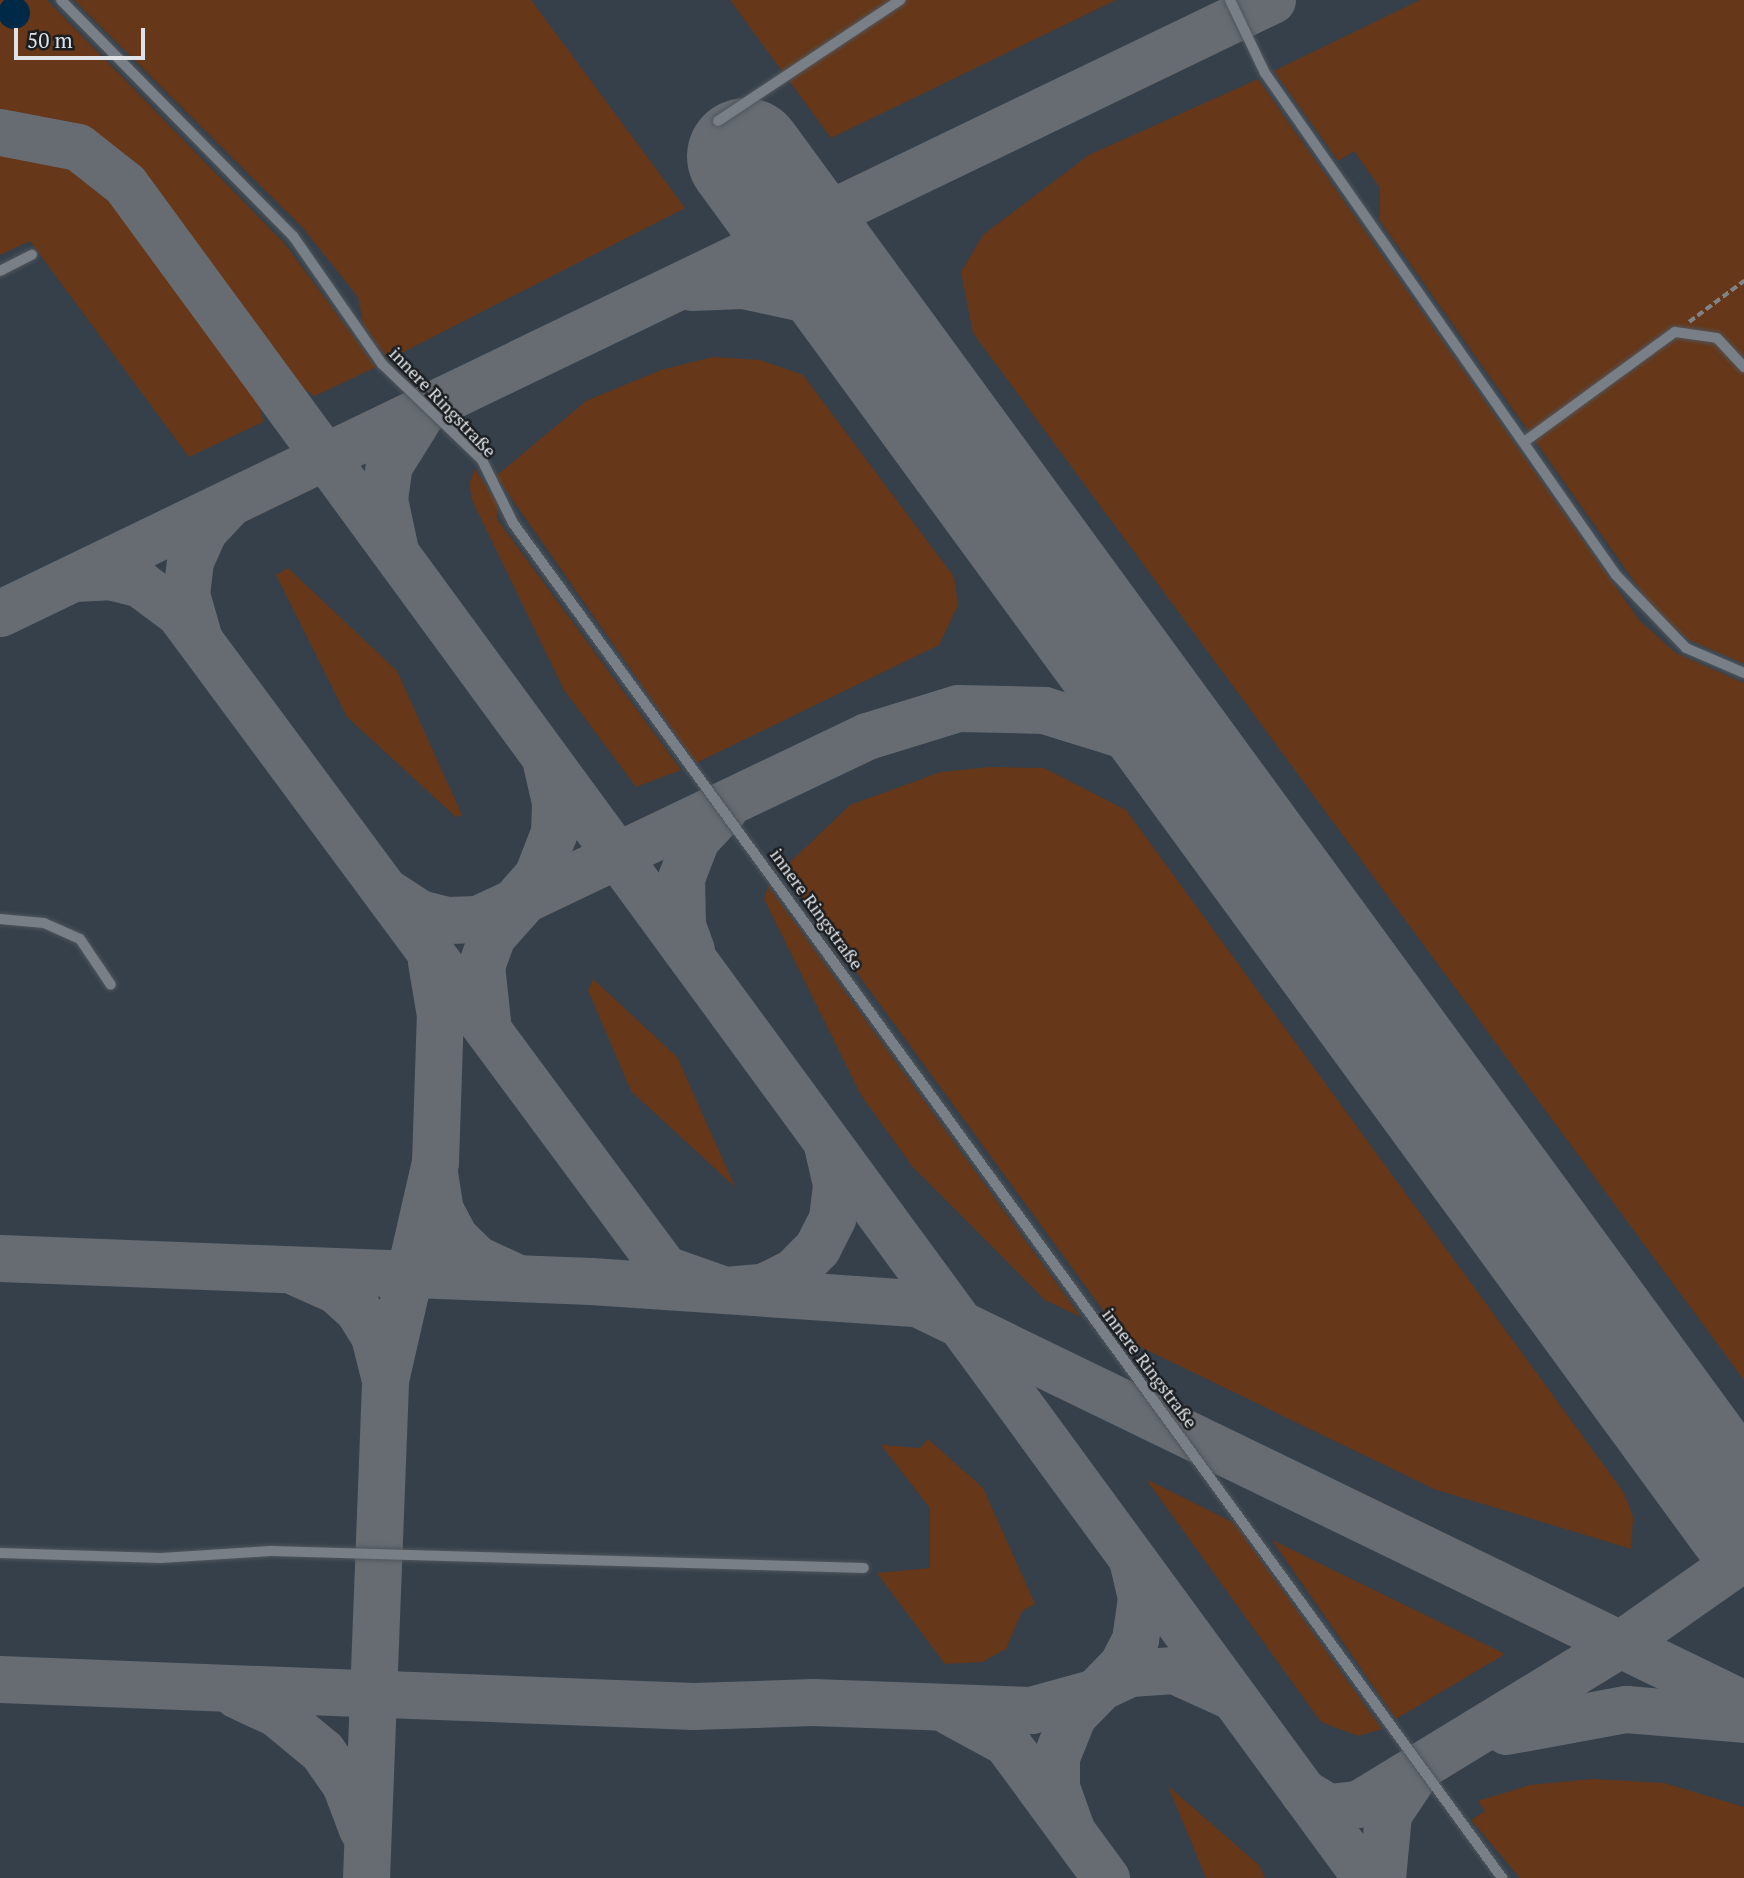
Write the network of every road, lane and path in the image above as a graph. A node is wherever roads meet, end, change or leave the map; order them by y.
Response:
1 (61, 0) edge
2 (900, 0) edge
3 (1230, 0) edge
4 (718, 121) dead end
5 (32, 255) dead end
6 (0, 271) edge
7 (1744, 281) edge
8 (1675, 332) junction
9 (1744, 367) edge
10 (1524, 442) junction
11 (1744, 673) edge
12 (0, 919) edge
13 (111, 985) dead end
14 (0, 1553) edge
15 (864, 1568) dead end
16 (1502, 1878) edge

1 - 16 lane, innere Ringstraße
2 - 4 lane
3 - 10 lane
5 - 6 lane
7 - 8 path
8 - 9 lane
8 - 10 lane
10 - 11 lane
12 - 13 lane
14 - 15 lane

